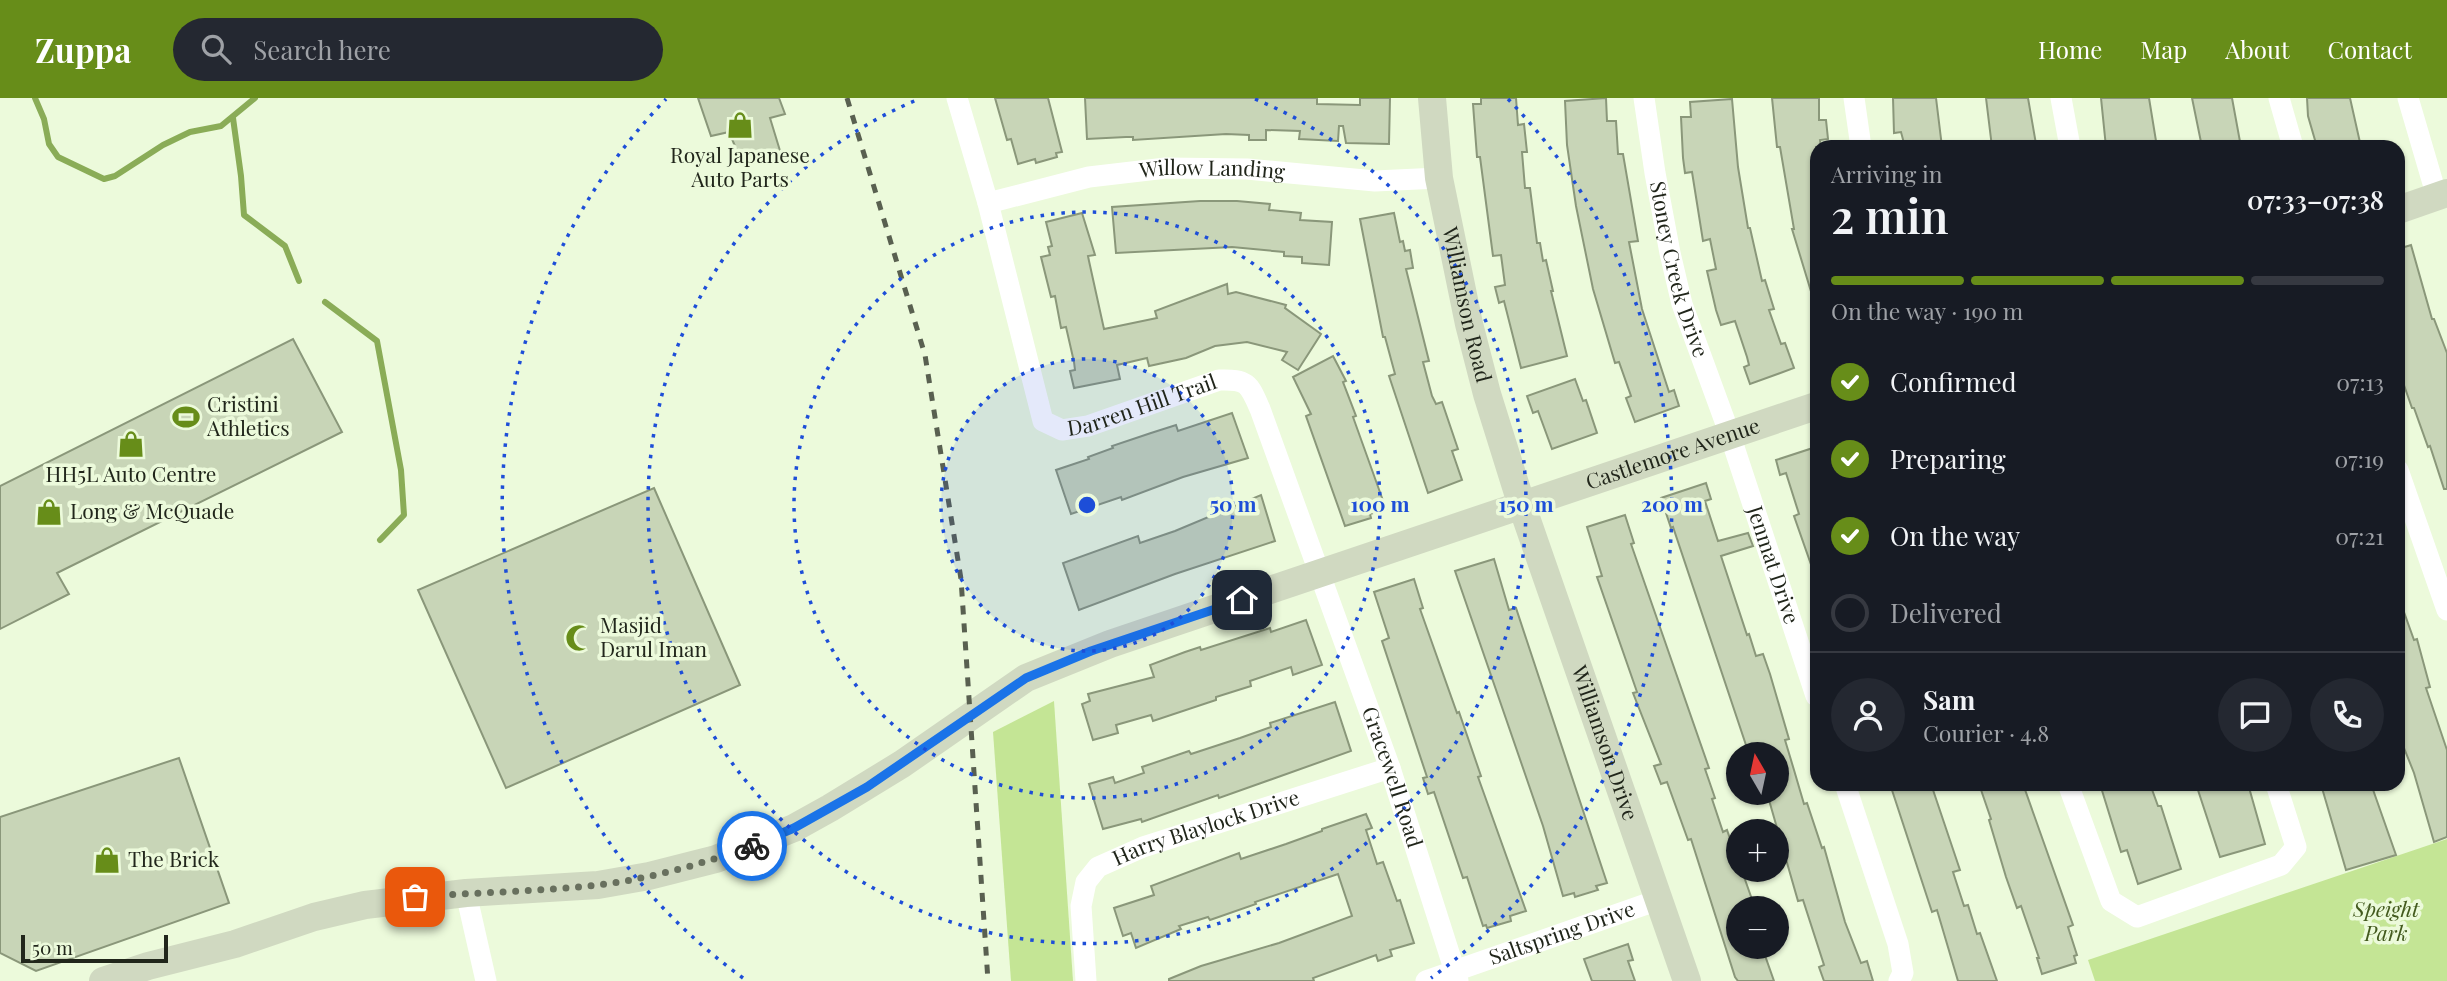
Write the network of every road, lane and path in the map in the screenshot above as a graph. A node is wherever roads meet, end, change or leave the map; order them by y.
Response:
1 (957, 98) edge
2 (1432, 98) edge
3 (1644, 98) edge
4 (1854, 98) edge
5 (2060, 98) edge
6 (2279, 98) edge
7 (2408, 98) edge
8 (1860, 140) edge
9 (2069, 140) edge
10 (2291, 140) edge
11 (1439, 178) junction
12 (2442, 195) edge
13 (988, 203) junction
14 (2405, 208) edge
15 (1810, 408) edge
16 (1730, 435) junction
17 (2405, 490) edge
18 (1522, 506) junction
19 (1321, 574) junction
20 (2447, 610) edge
21 (1810, 678) edge
22 (1390, 768) junction
23 (1847, 791) edge
24 (2071, 791) edge
25 (2278, 791) edge
26 (466, 892) junction
27 (1658, 900) junction
28 (235, 944) junction
29 (1457, 976) edge
30 (103, 981) edge
31 (163, 981) edge
32 (486, 981) edge
33 (1086, 981) edge
34 (1426, 981) edge
35 (1687, 981) edge
36 (1899, 981) edge

1 - 13 street, Darren Hill Trail
2 - 11 street, Williamson Road
3 - 16 street, Stoney Creek Drive
4 - 8 street
5 - 9 street
6 - 10 street
7 - 12 street
11 - 13 street, Willow Landing
11 - 18 street, Williamson Road
12 - 14 street
13 - 19 street, Darren Hill Trail
15 - 16 street, Castlemore Avenue
16 - 18 street, Castlemore Avenue
16 - 21 street, Jenmat Drive
17 - 20 street
18 - 19 street, Castlemore Avenue
18 - 27 street, Williamson Drive
19 - 22 street, Gracewell Road
19 - 26 street, Castlemore Avenue
22 - 29 street, Gracewell Road
22 - 33 street, Harry Blaylock Drive
23 - 36 street
24 - 25 street
26 - 28 street, Castlemore Avenue
26 - 32 street
27 - 29 street, Saltspring Drive
27 - 35 street, Williamson Drive
28 - 30 street, Castlemore Avenue
28 - 31 street, Castlemore Avenue
29 - 34 street, Saltspring Drive

